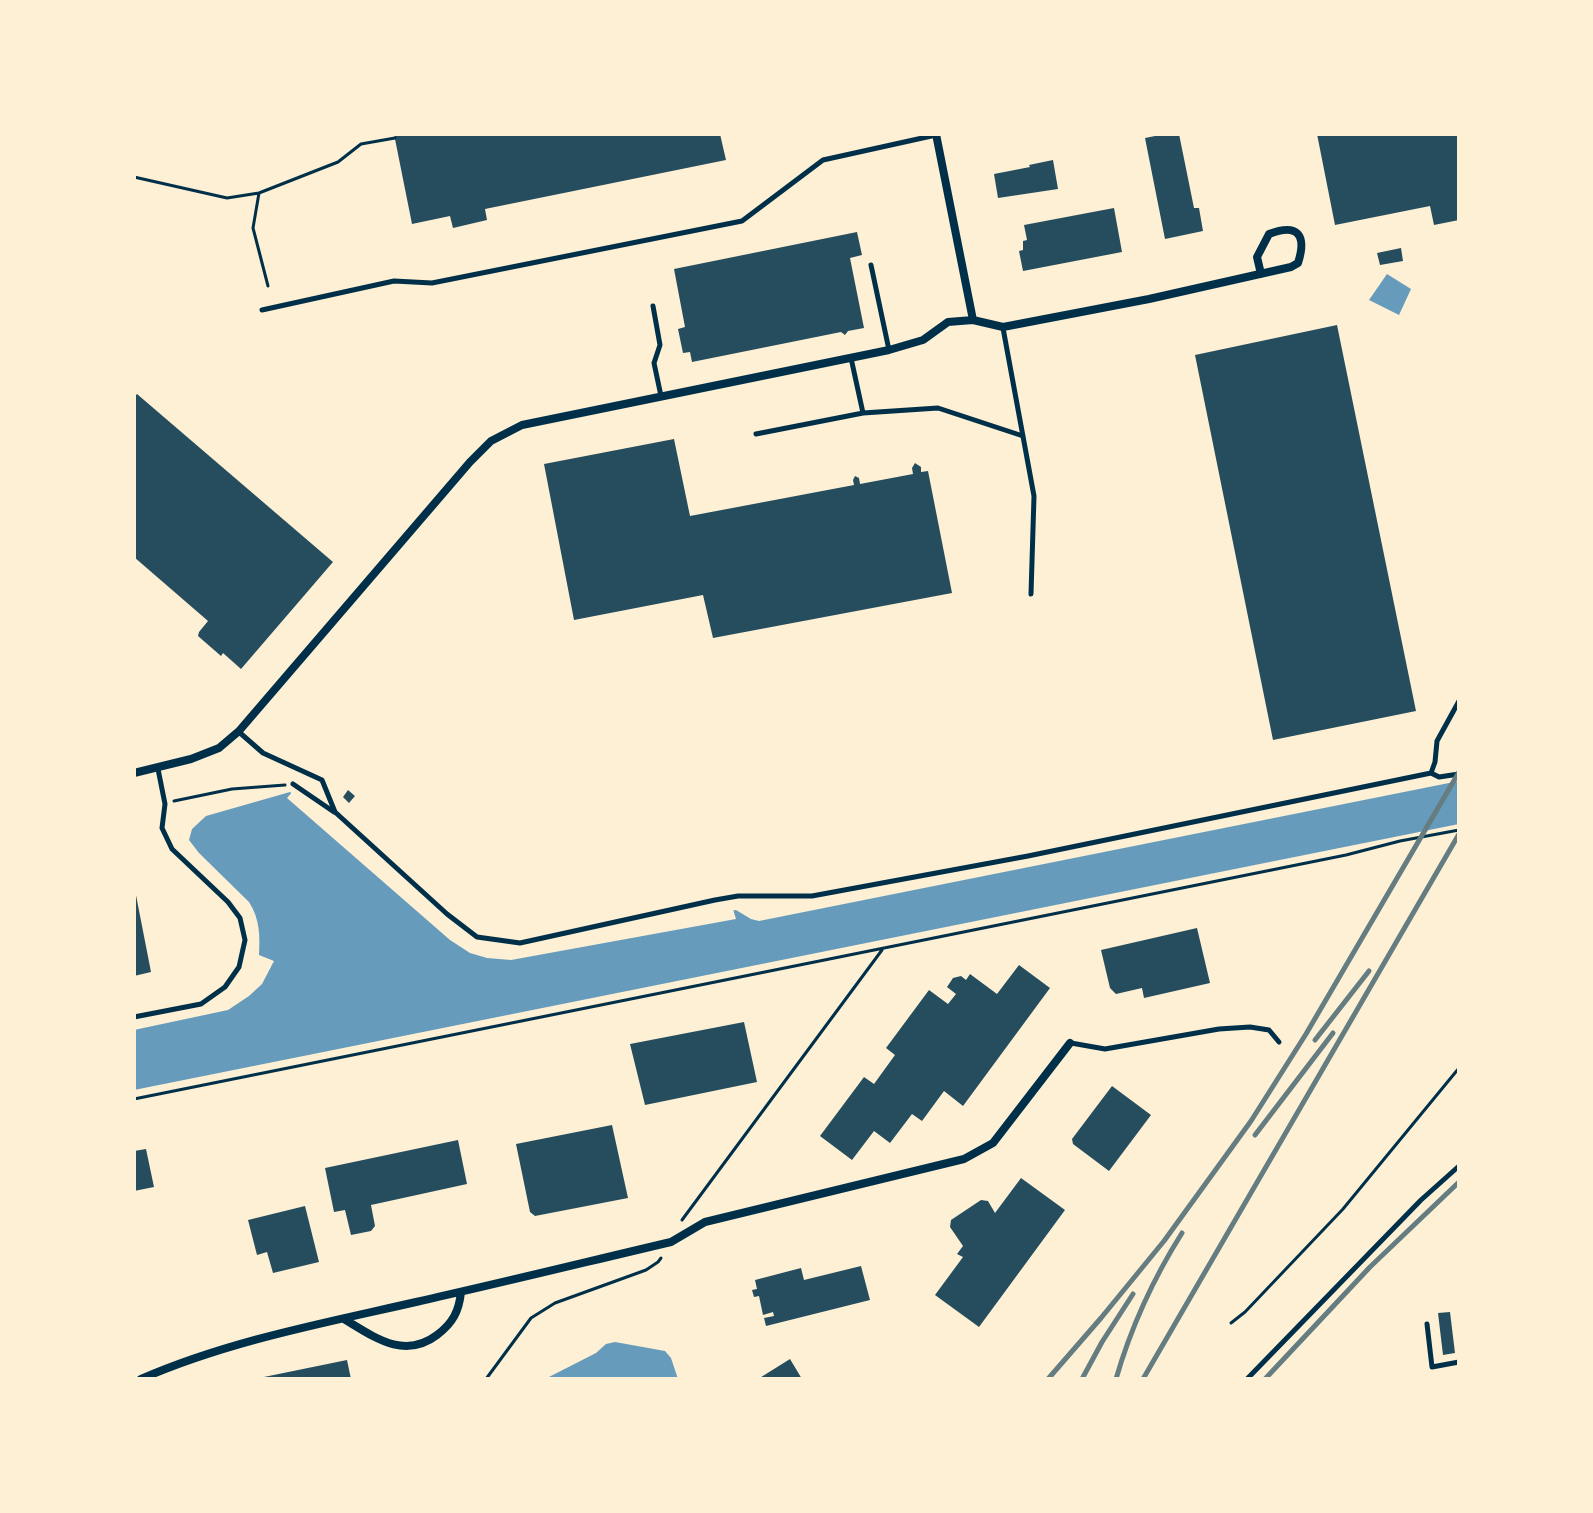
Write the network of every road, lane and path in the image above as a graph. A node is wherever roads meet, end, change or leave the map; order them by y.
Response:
1 (936, 134) edge
2 (395, 138) dead end
3 (134, 177) edge
4 (259, 193) junction
5 (871, 265) dead end
6 (1261, 274) junction
7 (268, 286) dead end
8 (653, 306) dead end
9 (262, 310) dead end
10 (973, 320) junction
11 (1003, 327) junction
12 (889, 350) junction
13 (851, 358) junction
14 (661, 397) junction
15 (863, 413) junction
16 (756, 434) dead end
17 (1023, 436) junction
18 (1031, 594) dead end
19 (1459, 701) edge
20 (239, 731) junction
21 (158, 769) junction
22 (134, 773) edge
23 (1431, 773) junction
24 (1459, 774) edge
25 (293, 784) joint
26 (165, 804) junction
27 (335, 812) junction
28 (1459, 830) edge
29 (883, 949) junction
30 (134, 1017) edge
31 (1279, 1042) dead end
32 (1070, 1043) joint
33 (1459, 1068) edge
34 (134, 1099) edge
35 (1459, 1166) edge
36 (671, 1242) junction
37 (461, 1292) junction
38 (343, 1318) junction
39 (1231, 1323) dead end
40 (1427, 1324) dead end
41 (1459, 1362) edge
42 (141, 1379) edge
43 (486, 1379) edge
44 (1247, 1379) edge

1 - 9 lane
1 - 10 street
2 - 4 path
3 - 4 path
4 - 7 path
5 - 12 lane
6 - 6 street
6 - 11 street
8 - 14 lane
10 - 11 street
10 - 12 street
11 - 17 lane
12 - 13 street
13 - 14 street
13 - 15 lane
14 - 20 street
15 - 16 lane
15 - 17 lane
17 - 18 lane
19 - 23 lane
20 - 21 street
20 - 27 lane
21 - 22 street
21 - 26 lane
23 - 24 lane
23 - 27 lane
25 - 26 path
25 - 27 lane
26 - 30 lane
28 - 29 path
29 - 34 path
29 - 36 path
31 - 32 lane
32 - 36 street
33 - 39 path
35 - 44 lane
36 - 37 street
36 - 43 path
37 - 38 street
37 - 38 street
38 - 42 street
40 - 41 lane

